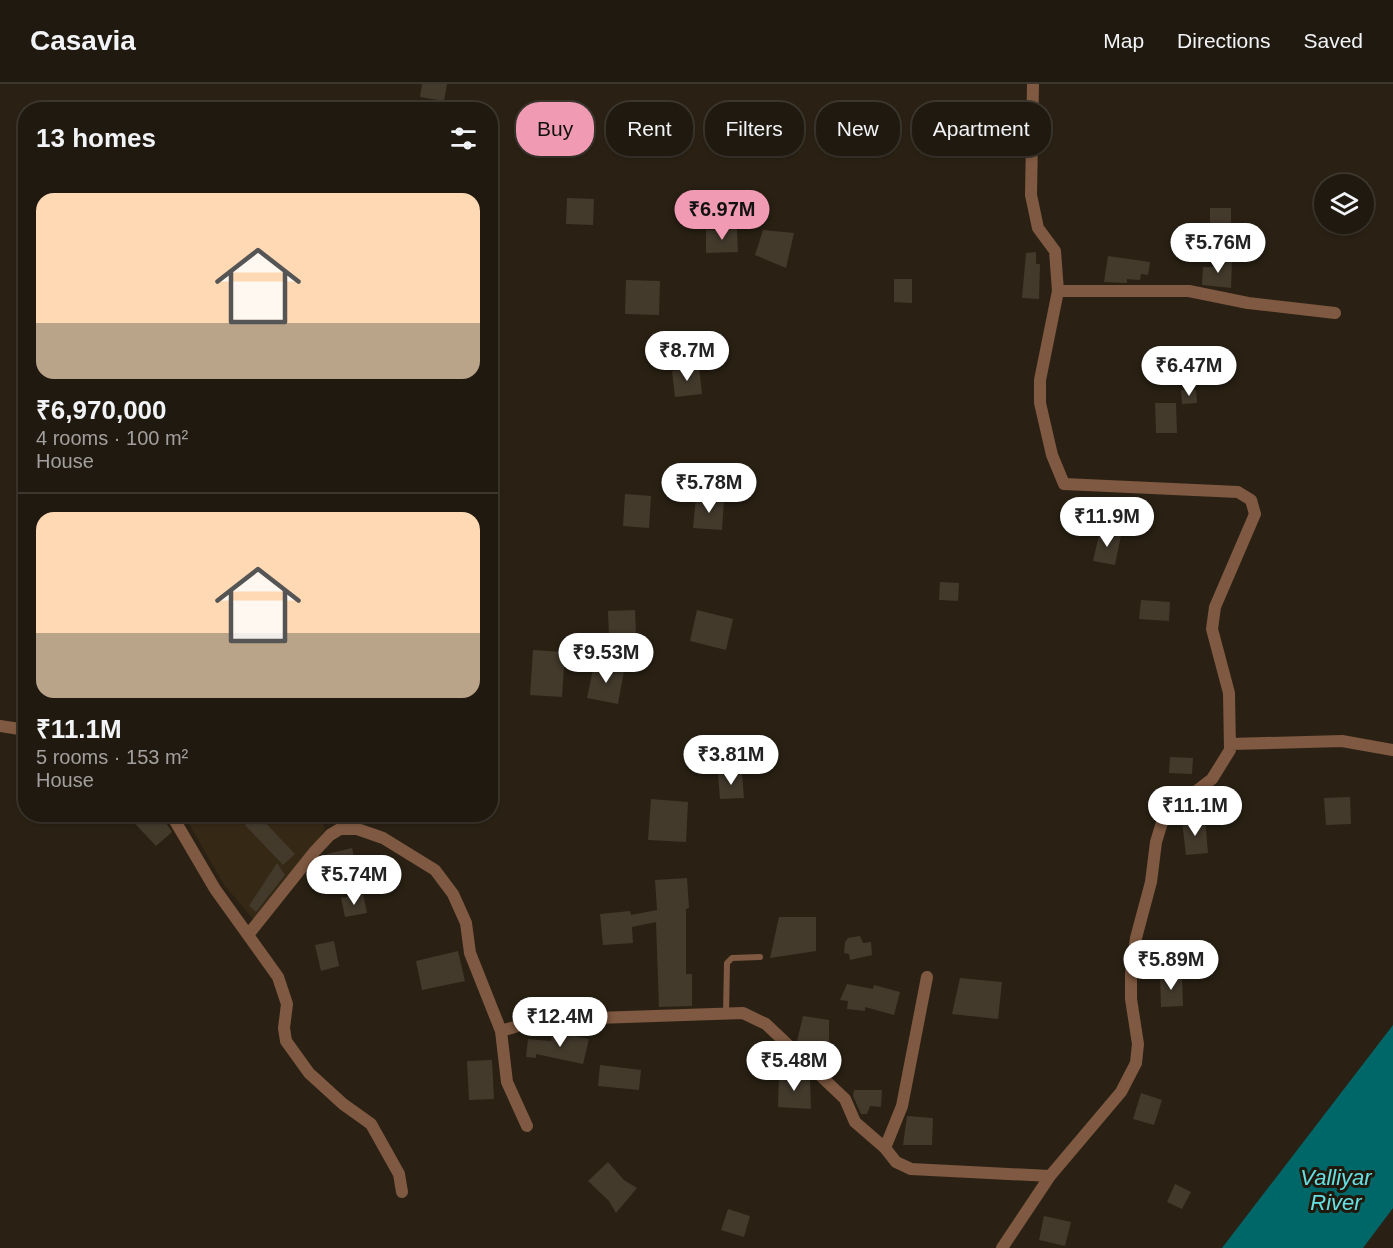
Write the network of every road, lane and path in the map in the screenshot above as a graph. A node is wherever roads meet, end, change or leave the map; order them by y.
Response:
1 (1032, 84) edge
2 (1058, 291) junction
3 (1335, 313) dead end
4 (0, 726) edge
5 (18, 729) edge
6 (1230, 744) junction
7 (1393, 750) edge
8 (176, 822) edge
9 (248, 935) junction
10 (760, 957) dead end
11 (927, 977) dead end
12 (726, 1013) junction
13 (501, 1031) junction
14 (527, 1126) dead end
15 (885, 1148) junction
16 (1050, 1176) junction
17 (402, 1192) dead end
18 (1002, 1248) edge

1 - 2 street
2 - 3 street
2 - 6 street
4 - 5 street
6 - 7 street
6 - 16 street
8 - 9 street
9 - 13 street
9 - 17 street
10 - 12 lane
11 - 15 street
12 - 13 street
12 - 15 street
13 - 14 street
15 - 16 street
16 - 18 street

